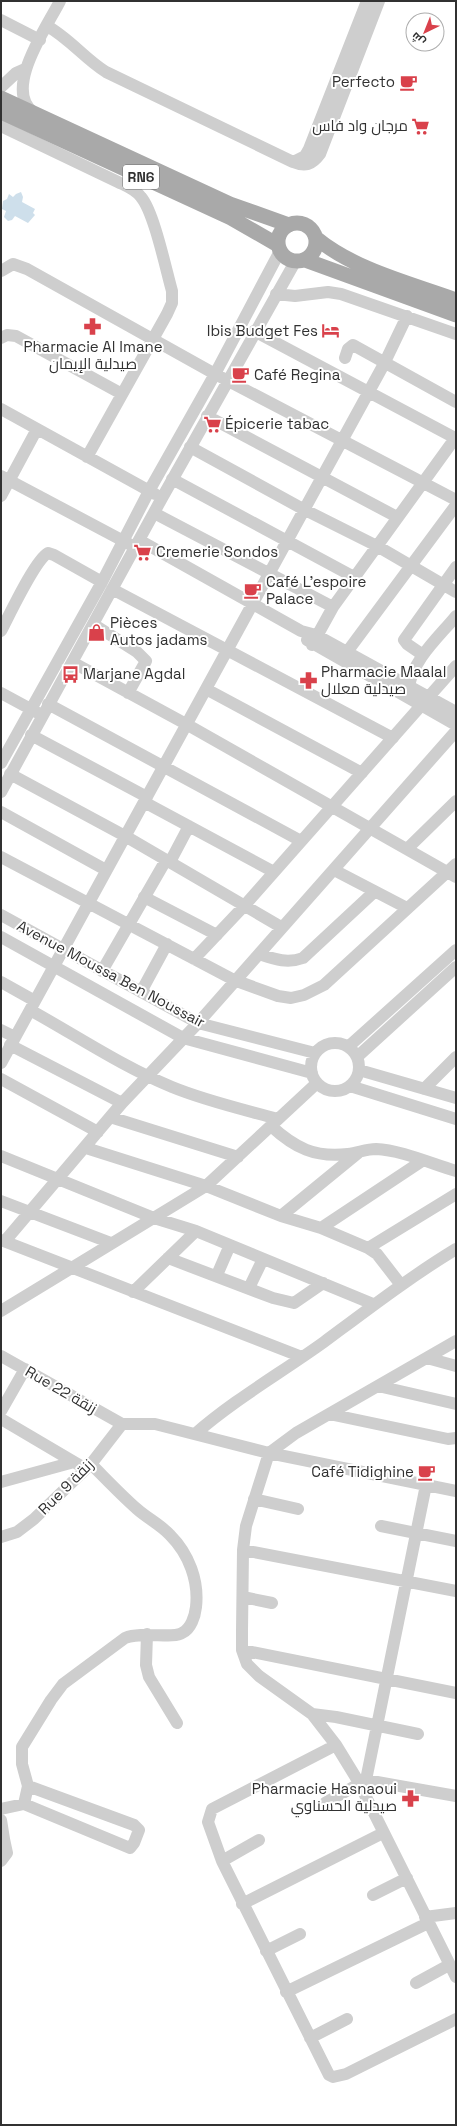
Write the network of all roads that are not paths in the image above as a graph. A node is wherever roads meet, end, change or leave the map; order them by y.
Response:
1 (367, 1) edge
2 (379, 1) edge
3 (58, 2) edge
4 (1, 20) edge
5 (47, 26) junction
6 (40, 40) junction
7 (25, 69) junction
8 (1, 87) edge
9 (1, 98) edge
10 (1, 112) edge
11 (36, 114) junction
12 (1, 126) edge
13 (293, 162) junction
14 (289, 225) junction
15 (316, 238) junction
16 (279, 248) junction
17 (300, 261) junction
18 (1, 271) edge
19 (276, 294) junction
20 (456, 300) edge
21 (456, 315) edge
22 (407, 316) junction
23 (254, 331) junction
24 (456, 334) edge
25 (1, 338) edge
26 (153, 340) junction
27 (345, 358) dead end
28 (384, 364) junction
29 (215, 374) junction
30 (227, 380) junction
31 (368, 393) junction
32 (122, 394) junction
33 (456, 402) edge
34 (1, 409) edge
35 (207, 416) junction
36 (37, 429) junction
37 (456, 437) edge
38 (342, 440) junction
39 (190, 447) junction
40 (87, 457) junction
41 (321, 477) junction
42 (5, 479) edge
43 (172, 479) junction
44 (422, 484) junction
45 (149, 491) junction
46 (1, 496) edge
47 (162, 498) junction
48 (456, 500) edge
49 (456, 505) edge
50 (303, 509) junction
51 (154, 513) junction
52 (397, 517) junction
53 (286, 541) junction
54 (132, 543) junction
55 (376, 546) junction
56 (410, 566) junction
57 (456, 567) edge
58 (269, 574) junction
59 (354, 577) junction
60 (444, 585) junction
61 (100, 586) junction
62 (456, 592) edge
63 (110, 593) junction
64 (253, 603) junction
65 (333, 607) junction
66 (456, 616) edge
67 (4, 618) edge
68 (93, 624) junction
69 (1, 631) edge
70 (314, 640) junction
71 (227, 650) junction
72 (347, 652) junction
73 (423, 655) junction
74 (72, 662) junction
75 (456, 666) edge
76 (409, 687) junction
77 (206, 689) junction
78 (1, 692) edge
79 (128, 692) junction
80 (424, 701) junction
81 (48, 704) junction
82 (31, 709) junction
83 (456, 712) edge
84 (42, 715) junction
85 (186, 724) junction
86 (456, 725) edge
87 (456, 731) edge
88 (31, 735) junction
89 (393, 738) junction
90 (1, 763) edge
91 (164, 766) junction
92 (362, 773) junction
93 (10, 774) junction
94 (1, 792) edge
95 (146, 800) junction
96 (456, 801) edge
97 (331, 806) junction
98 (1, 812) edge
99 (189, 826) junction
100 (370, 829) junction
101 (125, 836) junction
102 (301, 841) junction
103 (407, 849) junction
104 (1, 857) edge
105 (168, 861) junction
106 (106, 870) junction
107 (334, 870) junction
108 (453, 871) edge
109 (274, 872) junction
110 (374, 892) junction
111 (144, 897) junction
112 (88, 903) junction
113 (245, 905) junction
114 (407, 908) junction
115 (1, 915) edge
116 (128, 924) junction
117 (281, 927) junction
118 (217, 935) junction
119 (1, 937) edge
120 (167, 944) junction
121 (62, 950) junction
122 (456, 950) edge
123 (259, 954) junction
124 (194, 959) junction
125 (54, 966) junction
126 (456, 967) edge
127 (102, 971) junction
128 (234, 980) junction
129 (1, 982) edge
130 (141, 992) junction
131 (32, 1005) junction
132 (198, 1023) junction
133 (1, 1030) edge
134 (183, 1038) junction
135 (12, 1041) junction
136 (348, 1047) junction
137 (316, 1054) junction
138 (357, 1057) junction
139 (456, 1057) edge
140 (1, 1062) edge
141 (359, 1070) junction
142 (147, 1076) junction
143 (315, 1078) junction
144 (1, 1079) edge
145 (350, 1086) junction
146 (424, 1089) junction
147 (456, 1098) edge
148 (122, 1103) junction
149 (110, 1117) junction
150 (456, 1119) edge
151 (274, 1122) junction
152 (98, 1132) junction
153 (86, 1148) junction
154 (358, 1153) junction
155 (1, 1156) edge
156 (238, 1157) junction
157 (422, 1161) junction
158 (456, 1171) edge
159 (57, 1179) junction
160 (206, 1186) junction
161 (456, 1194) edge
162 (1, 1201) edge
163 (29, 1211) junction
164 (281, 1216) junction
165 (154, 1218) junction
166 (321, 1228) junction
167 (196, 1231) junction
168 (3, 1241) edge
169 (111, 1244) junction
170 (230, 1245) junction
171 (368, 1248) junction
172 (456, 1249) edge
173 (168, 1258) junction
174 (263, 1259) junction
175 (72, 1268) junction
176 (216, 1275) junction
177 (323, 1283) junction
178 (401, 1285) junction
179 (249, 1288) junction
180 (132, 1292) junction
181 (373, 1304) junction
182 (1, 1311) edge
183 (456, 1341) edge
184 (1, 1356) edge
185 (302, 1356) junction
186 (427, 1358) junction
187 (456, 1366) edge
188 (25, 1369) junction
189 (378, 1386) junction
190 (456, 1404) edge
191 (1, 1411) edge
192 (329, 1414) junction
193 (1, 1419) edge
194 (122, 1424) junction
195 (12, 1426) junction
196 (1, 1430) edge
197 (195, 1434) junction
198 (456, 1438) edge
199 (270, 1453) junction
200 (74, 1462) junction
201 (88, 1467) junction
202 (1, 1482) edge
203 (426, 1485) junction
204 (456, 1490) edge
205 (254, 1499) junction
206 (298, 1509) dead end
207 (381, 1526) dead end
208 (416, 1533) junction
209 (1, 1537) edge
210 (456, 1541) edge
211 (243, 1550) junction
212 (407, 1581) junction
213 (456, 1591) edge
214 (243, 1597) junction
215 (272, 1603) dead end
216 (147, 1634) junction
217 (242, 1650) junction
218 (386, 1679) junction
219 (456, 1693) edge
220 (312, 1714) junction
221 (177, 1723) dead end
222 (377, 1726) junction
223 (418, 1734) dead end
224 (336, 1745) junction
225 (363, 1782) junction
226 (28, 1786) junction
227 (456, 1796) edge
228 (325, 1803) dead end
229 (24, 1804) junction
230 (1, 1809) edge
231 (1, 1820) edge
232 (383, 1833) junction
233 (3, 1840) edge
234 (259, 1840) dead end
235 (1, 1861) edge
236 (222, 1861) junction
237 (406, 1878) junction
238 (373, 1895) dead end
239 (242, 1904) junction
240 (456, 1913) edge
241 (427, 1920) junction
242 (300, 1934) dead end
243 (266, 1951) junction
244 (449, 1965) junction
245 (456, 1977) edge
246 (416, 1983) dead end
247 (286, 1992) junction
248 (347, 2019) dead end
249 (456, 2019) edge
250 (310, 2038) junction

1 - 13 street
2 - 13 street
3 - 5 street
4 - 6 street
5 - 6 street
5 - 13 street
6 - 7 street
7 - 8 street
7 - 11 street
9 - 11 main road, RN6
10 - 16 main road, RN6
11 - 14 main road, RN6
12 - 26 street
14 - 15 main road, RN6
14 - 16 main road
15 - 17 main road
15 - 20 main road, RN6
16 - 17 main road, RN6
16 - 29 street
17 - 19 street
17 - 21 main road, RN6
18 - 26 street
19 - 22 street
19 - 23 street
22 - 24 street
22 - 28 street
23 - 30 street
23 - 31 street
25 - 32 street
26 - 29 street
26 - 32 street
27 - 28 street
28 - 31 street
28 - 33 street
29 - 30 street
29 - 45 street
30 - 35 street
30 - 38 street
31 - 37 street
31 - 38 street
32 - 40 street
34 - 36 street
35 - 39 street
35 - 41 street
36 - 40 street
36 - 42 street
37 - 44 street
38 - 41 street
38 - 44 street
39 - 43 street
39 - 50 street
40 - 45 street
41 - 50 street
41 - 52 street
42 - 46 street
42 - 54 street
43 - 47 street
43 - 53 street
44 - 48 street
44 - 52 street
45 - 47 street
45 - 54 street
47 - 51 street
49 - 56 street
50 - 53 street
50 - 55 street
51 - 54 street
51 - 58 street
52 - 55 street
53 - 58 street
53 - 59 street
54 - 61 street
54 - 63 street
54 - 64 street
55 - 56 street
55 - 59 street
56 - 60 street
56 - 72 street
57 - 60 street
58 - 64 street
58 - 65 street
59 - 65 street
60 - 62 street
60 - 73 street
61 - 63 street
61 - 67 street
61 - 82 street
63 - 68 street
63 - 71 street
64 - 70 street
64 - 71 street
65 - 70 street
66 - 73 street
67 - 69 street
68 - 74 street
68 - 79 street
70 - 72 street
70 - 80 street
71 - 77 street
71 - 89 street
72 - 76 street
73 - 76 street
74 - 79 street
74 - 81 street
75 - 80 street
76 - 80 street
77 - 85 street
77 - 92 street
78 - 82 street
79 - 85 street
80 - 83 street
80 - 86 street
80 - 89 street
81 - 84 street
81 - 91 street
82 - 84 street
82 - 90 street
84 - 88 street
85 - 91 street
85 - 97 street
87 - 100 street
88 - 93 street
88 - 95 street
89 - 92 street
91 - 95 street
91 - 102 street
92 - 97 street
93 - 94 street
93 - 101 street
95 - 99 street
95 - 101 street
96 - 103 street
97 - 100 street
97 - 102 street
98 - 106 street
99 - 105 street
99 - 109 street
100 - 103 street
100 - 107 street
101 - 105 street
101 - 106 street
102 - 109 street
103 - 108 street
104 - 112 street
105 - 111 street
105 - 113 street
106 - 112 street
107 - 110 street
107 - 117 street
108 - 114 street
109 - 113 street
110 - 114 street
110 - 123 street
111 - 116 street
111 - 118 street
112 - 116 street
112 - 121 street
113 - 117 street
113 - 118 street
114 - 128 street
115 - 121 street, Avenue Moussa Ben Noussair
116 - 120 street
116 - 127 street
117 - 123 street
118 - 124 street
119 - 125 street, Avenue Moussa Ben Noussair
120 - 124 street
120 - 130 street
121 - 125 street
121 - 127 street, Avenue Moussa Ben Noussair
122 - 136 street
123 - 128 street
124 - 128 street
125 - 131 street
125 - 134 street, Avenue Moussa Ben Noussair
126 - 138 street
127 - 130 street, Avenue Moussa Ben Noussair
128 - 132 street
129 - 131 street
130 - 132 street, Avenue Moussa Ben Noussair
131 - 135 street
131 - 142 street
132 - 134 street
132 - 137 street, Avenue Moussa Ben Noussair
133 - 135 street
134 - 142 street
134 - 143 street, Avenue Moussa Ben Noussair
135 - 140 street
135 - 148 street
136 - 137 street
136 - 138 street
137 - 143 street
138 - 141 street
139 - 146 street
141 - 145 street
141 - 146 street
142 - 148 street
142 - 151 street
143 - 145 street
143 - 151 street
144 - 152 street
145 - 150 street
146 - 147 street
148 - 149 street
149 - 152 street
149 - 156 street
151 - 154 street
151 - 156 street
152 - 153 street
153 - 159 street
153 - 160 street
154 - 157 street
154 - 164 street
155 - 159 street
156 - 160 street
157 - 158 street
157 - 166 street
159 - 163 street
159 - 165 street
160 - 164 street
160 - 165 street
161 - 171 street
162 - 163 street
163 - 168 street
163 - 169 street
164 - 166 street
165 - 167 street
165 - 169 street
166 - 171 street
167 - 170 street
167 - 173 street
168 - 175 street
169 - 175 street
170 - 174 street
170 - 176 street
171 - 178 street
172 - 178 street
173 - 176 street
173 - 180 street
174 - 177 street
174 - 179 street
175 - 180 street
175 - 182 street
176 - 179 street
177 - 179 street
177 - 181 street
178 - 181 street
180 - 185 street
181 - 185 street
183 - 186 street
184 - 188 street, Rue 22 زنقة
185 - 197 street
186 - 187 street
186 - 189 street
188 - 191 street
188 - 194 street, Rue 22 زنقة
189 - 190 street
189 - 192 street
192 - 198 street
192 - 199 street
193 - 195 street
194 - 197 street
194 - 201 street, Rue 9 زنقة
195 - 196 street
195 - 200 street
197 - 199 street
199 - 203 street
199 - 205 street
200 - 201 street
200 - 202 street
201 - 209 street, Rue 9 زنقة
201 - 216 street
203 - 204 street
203 - 208 street
205 - 206 street
205 - 211 street
207 - 208 street
208 - 210 street
208 - 212 street
211 - 212 street
211 - 214 street
212 - 213 street
212 - 218 street
214 - 215 street
214 - 217 street
216 - 221 street
216 - 226 street
217 - 218 street
217 - 220 street
218 - 219 street
218 - 222 street
220 - 222 street
220 - 224 street
222 - 223 street
222 - 225 street
224 - 225 street
224 - 236 street
225 - 227 street
225 - 228 street
225 - 232 street
226 - 229 street
226 - 229 street
229 - 230 street
231 - 233 street
232 - 237 street
232 - 239 street
233 - 235 street
234 - 236 street
236 - 239 street
237 - 238 street
237 - 241 street
239 - 243 street
240 - 241 street
241 - 244 street
241 - 247 street
242 - 243 street
243 - 247 street
244 - 245 street
244 - 246 street
247 - 250 street
248 - 250 street
249 - 250 street

